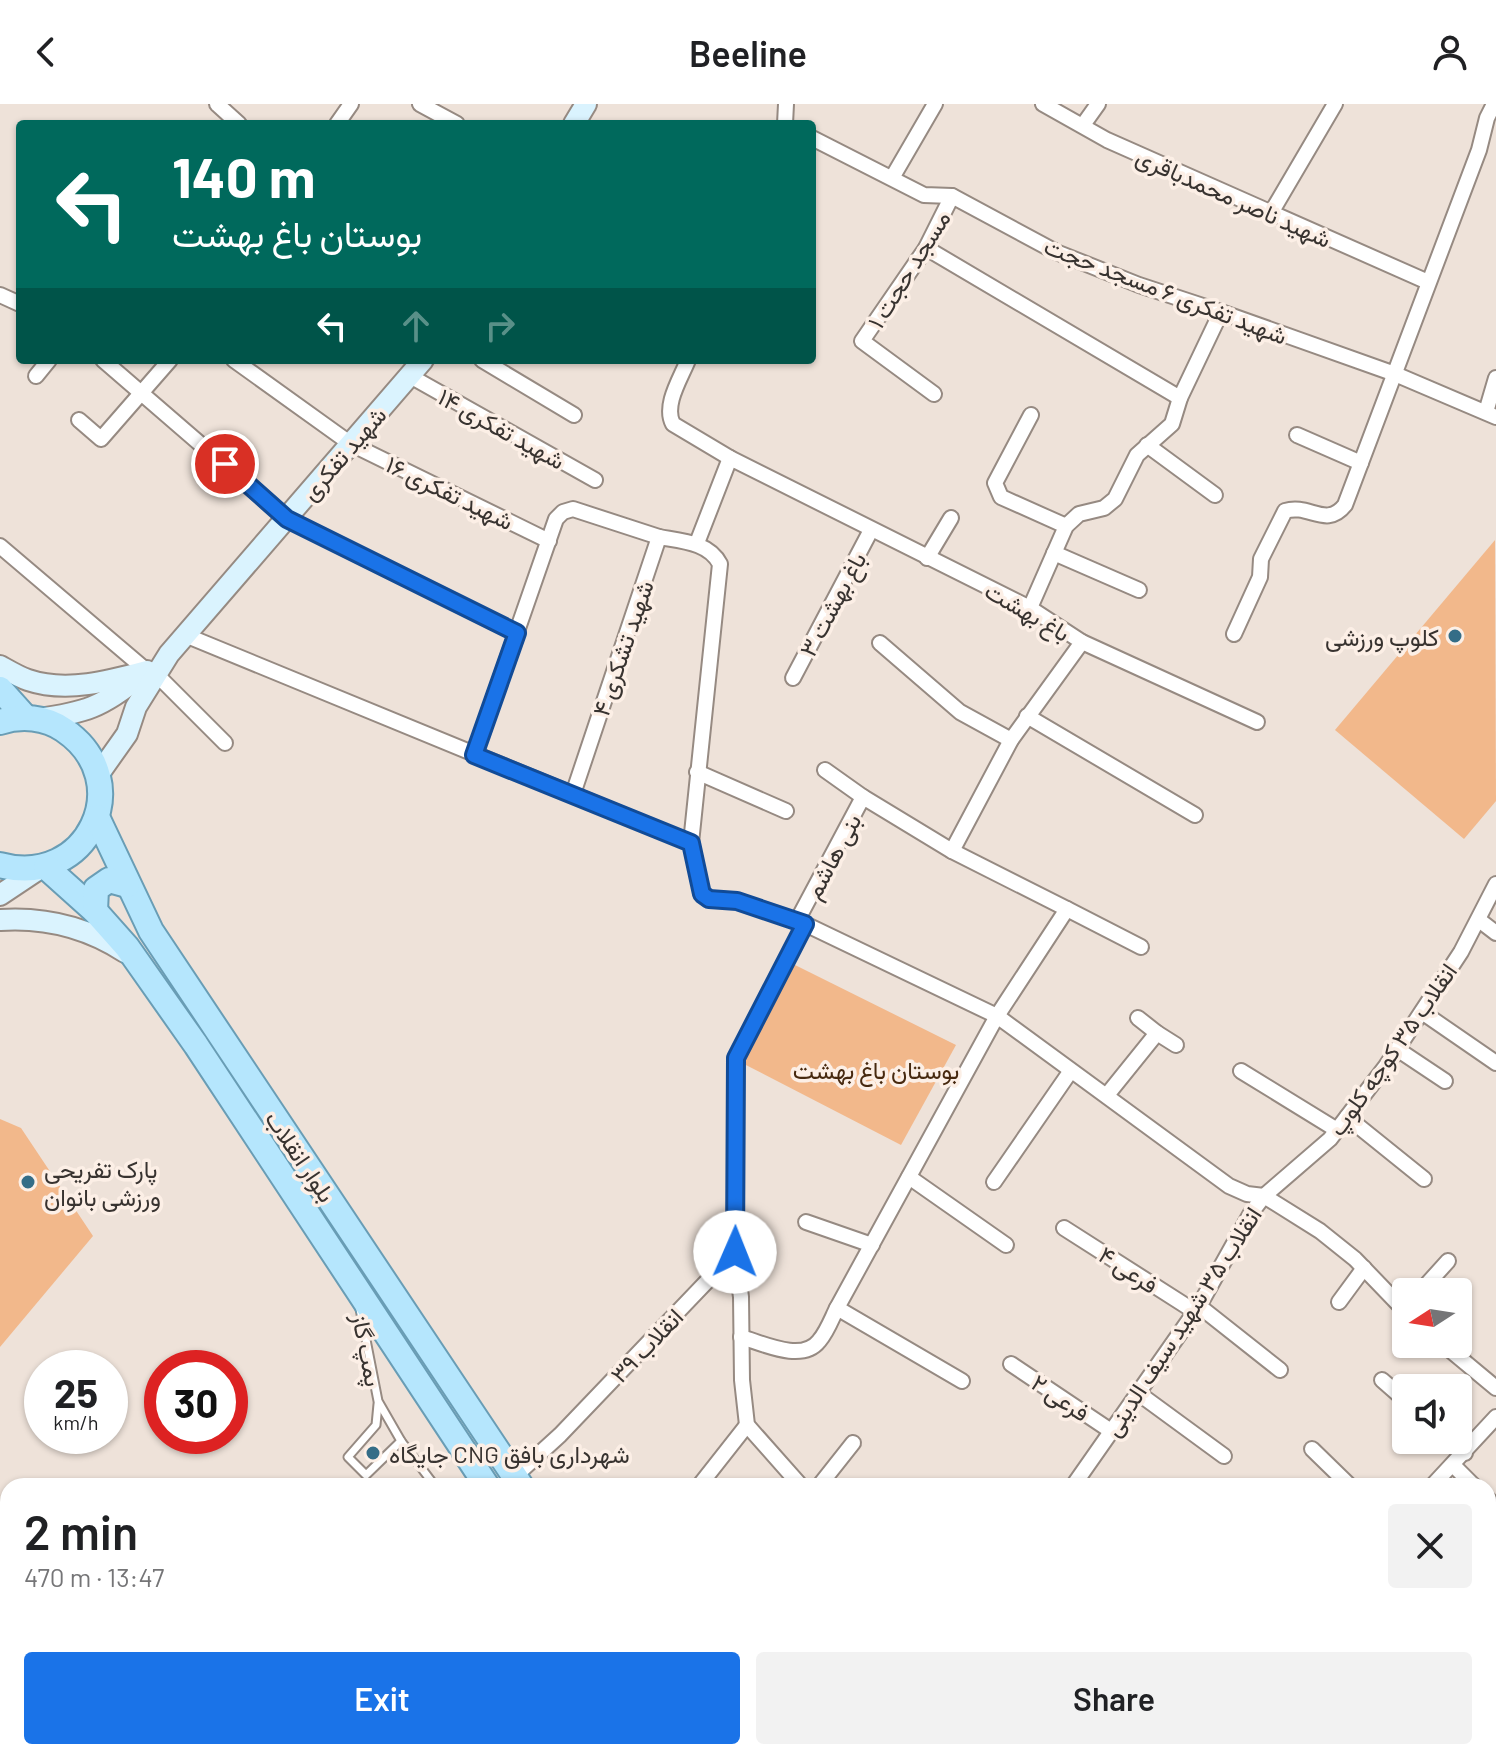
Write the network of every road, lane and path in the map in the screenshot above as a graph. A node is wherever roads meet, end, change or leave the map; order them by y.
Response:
1 (217, 104) edge
2 (420, 104) edge
3 (935, 104) edge
4 (1043, 104) edge
5 (1098, 104) edge
6 (1335, 104) edge
7 (1494, 104) edge
8 (235, 120) edge
9 (450, 120) edge
10 (1083, 125) junction
11 (816, 140) edge
12 (892, 178) junction
13 (952, 196) junction
14 (1271, 213) junction
15 (926, 248) junction
16 (1428, 282) junction
17 (1221, 312) junction
18 (46, 364) edge
19 (108, 364) edge
20 (167, 364) edge
21 (240, 364) edge
22 (489, 364) edge
23 (686, 364) edge
24 (416, 368) edge
25 (1395, 374) junction
26 (36, 376) dead end
27 (1496, 378) edge
28 (143, 392) junction
29 (934, 394) dead end
30 (1180, 398) junction
31 (574, 415) dead end
32 (1031, 415) dead end
33 (1491, 415) edge
34 (79, 420) dead end
35 (1297, 435) dead end
36 (351, 444) junction
37 (1147, 445) junction
38 (730, 458) junction
39 (1361, 463) junction
40 (595, 480) dead end
41 (1215, 495) dead end
42 (951, 518) dead end
43 (287, 519) junction
44 (1066, 526) junction
45 (871, 530) junction
46 (659, 537) junction
47 (549, 541) junction
48 (697, 543) junction
49 (0, 546) edge
50 (1054, 553) junction
51 (927, 558) junction
52 (1139, 590) dead end
53 (1030, 608) junction
54 (517, 633) junction
55 (1234, 634) dead end
56 (185, 635) junction
57 (1082, 642) junction
58 (880, 643) dead end
59 (0, 666) edge
60 (152, 673) junction
61 (793, 678) dead end
62 (0, 689) edge
63 (1027, 716) junction
64 (32, 718) junction
65 (0, 722) edge
66 (1257, 722) dead end
67 (1011, 740) junction
68 (225, 743) dead end
69 (474, 755) junction
70 (825, 770) dead end
71 (697, 772) junction
72 (98, 775) junction
73 (573, 794) junction
74 (863, 797) junction
75 (786, 811) dead end
76 (1195, 815) dead end
77 (97, 817) junction
78 (691, 843) junction
79 (952, 851) junction
80 (0, 865) edge
81 (42, 868) junction
82 (1496, 884) edge
83 (127, 885) junction
84 (0, 895) edge
85 (1067, 909) junction
86 (95, 911) junction
87 (0, 920) edge
88 (1479, 920) junction
89 (801, 923) junction
90 (1496, 933) edge
91 (1141, 947) dead end
92 (135, 958) junction
93 (1422, 1012) junction
94 (997, 1016) junction
95 (1138, 1018) dead end
96 (1157, 1033) junction
97 (1176, 1045) dead end
98 (1397, 1049) junction
99 (1496, 1063) edge
100 (1241, 1071) dead end
101 (1070, 1072) junction
102 (1445, 1081) dead end
103 (1107, 1095) junction
104 (1347, 1117) junction
105 (1337, 1130) junction
106 (909, 1177) junction
107 (1424, 1179) dead end
108 (994, 1182) dead end
109 (1264, 1196) junction
110 (806, 1222) dead end
111 (1064, 1228) dead end
112 (872, 1245) junction
113 (1006, 1245) dead end
114 (735, 1252) junction
115 (1448, 1261) dead end
116 (1364, 1268) junction
117 (1433, 1278) edge
118 (356, 1292) junction
119 (1392, 1296) edge
120 (1339, 1302) dead end
121 (837, 1308) junction
122 (1196, 1308) junction
123 (741, 1337) junction
124 (1460, 1358) edge
125 (1011, 1364) dead end
126 (1280, 1370) dead end
127 (1382, 1380) dead end
128 (962, 1381) dead end
129 (1496, 1388) edge
130 (1392, 1389) edge
131 (1138, 1393) junction
132 (378, 1401) junction
133 (1496, 1417) edge
134 (747, 1425) junction
135 (1111, 1431) junction
136 (401, 1441) junction
137 (853, 1443) dead end
138 (1472, 1445) edge
139 (1312, 1449) dead end
140 (1464, 1454) edge
141 (1224, 1456) dead end
142 (1453, 1465) junction
143 (429, 1478) edge
144 (482, 1478) edge
145 (516, 1478) edge
146 (521, 1478) edge
147 (705, 1478) edge
148 (793, 1478) edge
149 (825, 1478) edge
150 (1079, 1478) edge
151 (1342, 1478) edge
152 (1440, 1478) edge
153 (1466, 1478) edge

1 - 8 street
2 - 9 street
3 - 12 street
4 - 10 street, شهید ناصر محمدباقری
5 - 10 street
6 - 14 street
7 - 16 street
10 - 14 street, شهید ناصر محمدباقری
11 - 12 street, شهید تفکری ۶ مسجد حجت
12 - 13 street, شهید تفکری ۶ مسجد حجت
13 - 15 street, مسجد حجت ۱
13 - 17 street, شهید تفکری ۶ مسجد حجت
14 - 16 street, شهید ناصر محمدباقری
15 - 29 street, مسجد حجت ۱
15 - 30 street
16 - 25 street
17 - 25 street, شهید تفکری ۶ مسجد حجت
17 - 30 street
18 - 26 street
19 - 28 street
20 - 28 street
21 - 36 street, شهید تفکری ۱۶
22 - 31 street
23 - 38 street, باغ بهشت
24 - 36 street, شهید تفکری
24 - 40 street, شهید تفکری ۱۴
25 - 33 street, شهید تفکری ۶ مسجد حجت
25 - 39 street
27 - 33 street
28 - 34 street
28 - 43 street
30 - 37 street
32 - 44 street
35 - 39 street
36 - 43 street, شهید تفکری
36 - 47 street, شهید تفکری ۱۶
37 - 41 street
37 - 44 street
38 - 45 street, باغ بهشت
38 - 48 street
39 - 55 street
42 - 51 street
43 - 54 street
43 - 56 street, شهید تفکری
44 - 50 street
45 - 51 street, باغ بهشت
45 - 61 street, باغ بهشت ۳
46 - 47 street
46 - 48 street
46 - 73 street, شهید تشکری ۴
47 - 54 street
48 - 71 street
49 - 60 street
50 - 52 street
50 - 53 street
51 - 53 street, باغ بهشت
53 - 57 street, باغ بهشت
54 - 69 street
56 - 60 street, شهید تفکری
56 - 69 street
57 - 63 street, باغ بهشت
57 - 66 street
58 - 67 street
59 - 60 street
60 - 64 street
60 - 68 street
60 - 72 street, شهید تفکری
62 - 64 main road
63 - 67 street, باغ بهشت
63 - 76 street
64 - 65 main road
64 - 72 main road
67 - 79 street, باغ بهشت
69 - 73 street
70 - 74 street
71 - 75 street
71 - 78 street
72 - 77 main road
73 - 78 street
74 - 79 street, بنی هاشم
74 - 89 street, بنی هاشم
77 - 81 main road
77 - 83 main road, بلوار انقلاب
78 - 89 street
79 - 85 street
80 - 81 main road
81 - 84 street
81 - 86 main road, بلوار انقلاب
82 - 88 street, انقلاب ۳۵ کوچه کلوپ
83 - 86 main road
83 - 145 main road, بلوار انقلاب
85 - 91 street
85 - 94 street
86 - 92 main road, بلوار انقلاب
87 - 92 street
88 - 90 street
88 - 93 street, انقلاب ۳۵ کوچه کلوپ
89 - 94 street
89 - 114 street
92 - 118 main road, بلوار انقلاب
93 - 98 street, انقلاب ۳۵ کوچه کلوپ
93 - 99 street
94 - 101 street
94 - 106 street
95 - 96 street
96 - 97 street
96 - 103 street
98 - 102 street
98 - 104 street, انقلاب ۳۵ کوچه کلوپ
100 - 105 street
101 - 103 street
101 - 108 street
103 - 109 street
104 - 105 street, انقلاب ۳۵ کوچه کلوپ
104 - 107 street
105 - 109 street, انقلاب ۳۵ کوچه کلوپ
106 - 112 street
106 - 113 street
109 - 116 street
109 - 122 street, انقلاب ۳۵ شهید سیف الدینی
110 - 112 street
111 - 122 street, فرعی ۴
112 - 121 street
114 - 123 street
114 - 146 street, انقلاب ۳۹
115 - 117 street
116 - 119 street
116 - 120 street
118 - 132 lane, پمپ گاز
118 - 144 main road, بلوار انقلاب
121 - 123 street
121 - 128 street
122 - 126 street, فرعی ۴
122 - 131 street, انقلاب ۳۵ شهید سیف الدینی
123 - 134 street
124 - 129 street
125 - 135 street, فرعی ۲
127 - 130 street
131 - 135 street, انقلاب ۳۵ شهید سیف الدینی
131 - 141 street
132 - 136 lane, پمپ گاز
132 - 136 lane
133 - 138 street
134 - 147 street
134 - 148 street
135 - 150 street, انقلاب ۳۵ شهید سیف الدینی
136 - 143 lane, پمپ گاز
137 - 149 street
139 - 151 street
140 - 142 street
142 - 152 street
142 - 153 street

